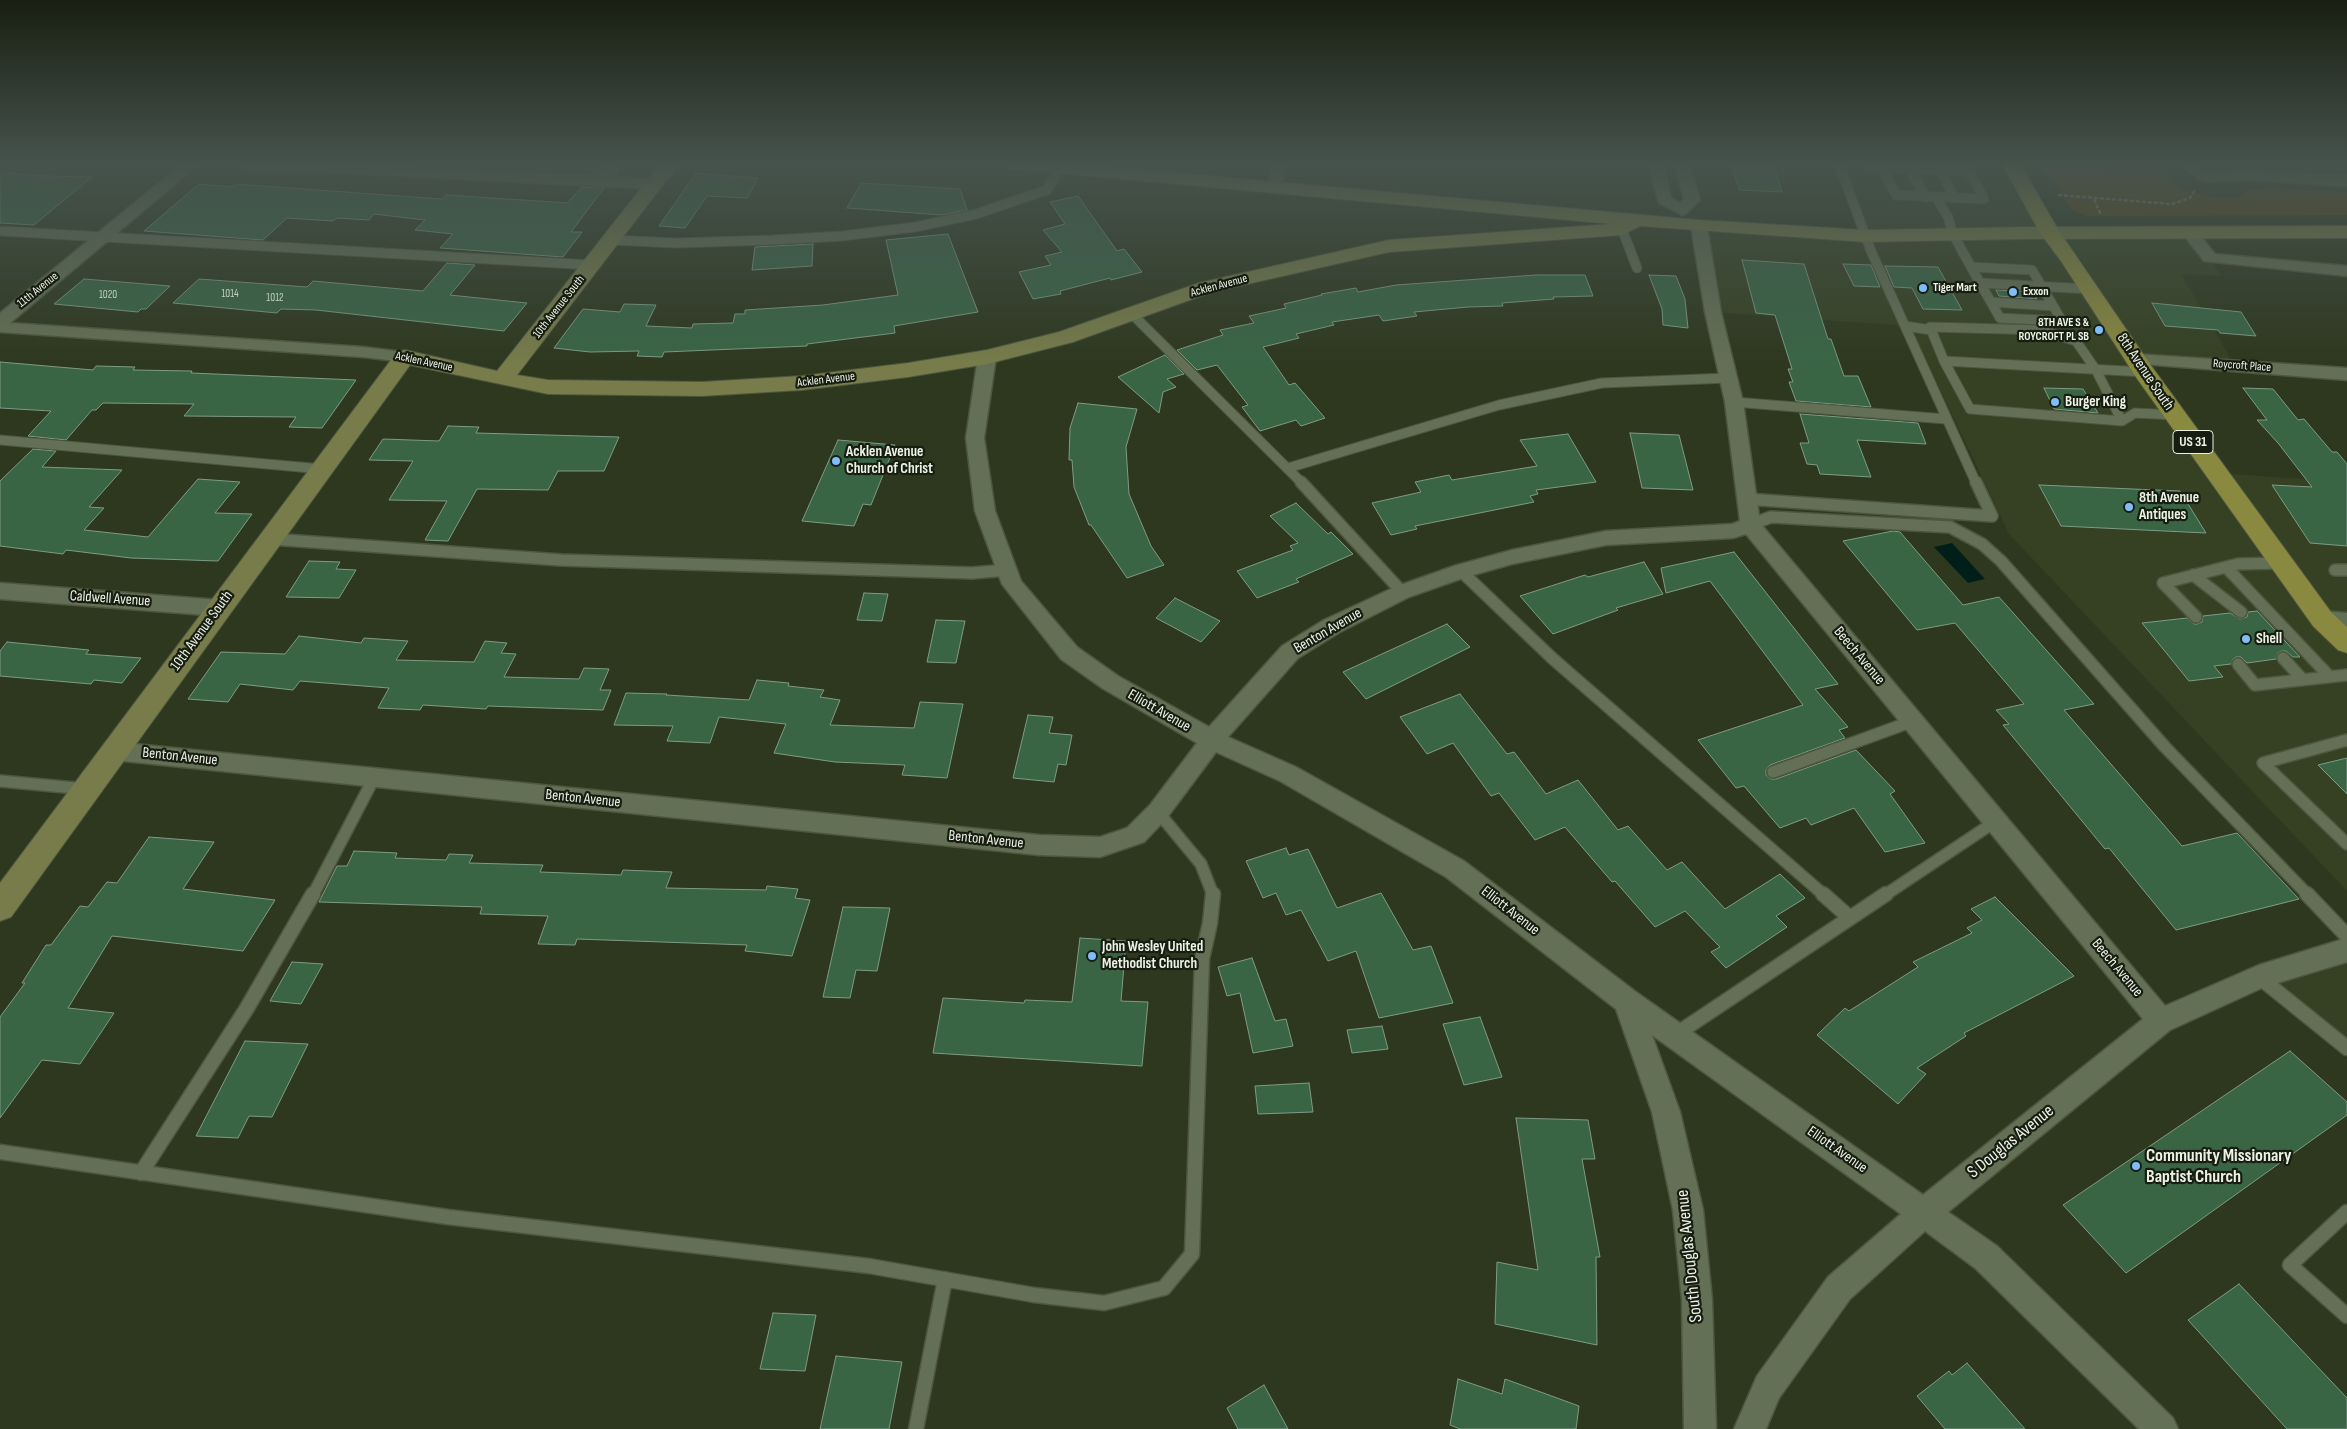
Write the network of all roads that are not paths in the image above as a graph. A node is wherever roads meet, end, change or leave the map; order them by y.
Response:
1 (0, 231) edge
2 (110, 231) edge
3 (619, 231) edge
4 (885, 231) edge
5 (1423, 231) edge
6 (1564, 231) edge
7 (1630, 231) edge
8 (1692, 231) edge
9 (1807, 231) edge
10 (1863, 231) edge
11 (1952, 231) edge
12 (2188, 232) junction
13 (2347, 232) edge
14 (2050, 233) junction
15 (1953, 234) junction
16 (103, 236) junction
17 (1865, 236) junction
18 (612, 240) junction
19 (1389, 246) junction
20 (592, 265) junction
21 (1971, 267) junction
22 (1637, 268) dead end
23 (2347, 272) edge
24 (1980, 283) junction
25 (2041, 286) junction
26 (2090, 289) junction
27 (1991, 302) junction
28 (2053, 306) junction
29 (1132, 314) junction
30 (0, 322) edge
31 (1905, 326) junction
32 (0, 328) edge
33 (1931, 330) junction
34 (405, 356) junction
35 (987, 357) junction
36 (1944, 362) junction
37 (2140, 365) junction
38 (2096, 370) junction
39 (2347, 374) edge
40 (1728, 378) junction
41 (502, 380) junction
42 (1734, 402) junction
43 (2175, 415) junction
44 (1946, 419) junction
45 (2122, 420) junction
46 (0, 440) edge
47 (1288, 468) junction
48 (322, 469) junction
49 (1746, 499) junction
50 (1750, 525) junction
51 (270, 539) junction
52 (2282, 563) junction
53 (2226, 567) junction
54 (1007, 570) junction
55 (2335, 570) dead end
56 (2347, 570) edge
57 (1461, 571) junction
58 (2193, 574) junction
59 (0, 591) edge
60 (1402, 592) junction
61 (219, 608) junction
62 (2241, 612) dead end
63 (2196, 617) dead end
64 (2322, 619) junction
65 (2347, 621) edge
66 (2347, 642) edge
67 (2283, 658) dead end
68 (2238, 664) dead end
69 (2347, 675) edge
70 (2330, 677) junction
71 (2303, 680) junction
72 (1913, 721) junction
73 (1212, 740) junction
74 (2347, 740) edge
75 (114, 751) junction
76 (1773, 772) dead end
77 (374, 778) junction
78 (0, 781) edge
79 (86, 789) junction
80 (1158, 812) junction
81 (1996, 821) junction
82 (2347, 844) edge
83 (0, 907) edge
84 (1850, 918) junction
85 (2347, 936) edge
86 (2347, 950) edge
87 (2259, 977) junction
88 (1627, 1002) junction
89 (2161, 1021) junction
90 (1674, 1035) junction
91 (2347, 1048) edge
92 (0, 1152) edge
93 (142, 1173) junction
94 (2347, 1212) edge
95 (1924, 1213) junction
96 (945, 1279) junction
97 (2347, 1316) edge
98 (916, 1429) edge
99 (1700, 1429) edge
100 (1750, 1429) edge
101 (2162, 1429) edge

1 - 16 lane
2 - 16 street, 11th Avenue
3 - 18 street, 10th Avenue South
4 - 18 lane
5 - 19 street
6 - 19 street, Acklen Avenue
7 - 22 lane
8 - 40 street
9 - 17 street
10 - 17 lane
11 - 15 lane
12 - 13 street
12 - 14 street
12 - 23 street
14 - 15 street
14 - 26 main road, 8th Avenue South / US 31
15 - 17 street
15 - 21 lane
16 - 20 lane
16 - 30 street, 11th Avenue
17 - 31 lane
18 - 20 street, 10th Avenue South
19 - 29 street, Acklen Avenue
20 - 41 street, 10th Avenue South
21 - 24 lane
21 - 25 lane
24 - 25 lane
24 - 27 lane
25 - 26 lane
25 - 28 lane
26 - 37 main road, 8th Avenue South / US 31
27 - 28 lane
27 - 28 lane
29 - 35 street, Acklen Avenue
29 - 47 lane
31 - 33 lane
31 - 44 lane
32 - 34 street, Acklen Avenue
33 - 36 lane
33 - 38 lane
34 - 41 street, Acklen Avenue
34 - 48 street, 10th Avenue South
35 - 41 street, Acklen Avenue
35 - 54 street, Elliott Avenue
36 - 38 lane
36 - 45 lane
37 - 38 lane
37 - 39 street, Roycroft Place
37 - 43 main road, 8th Avenue South / US 31
38 - 45 lane
40 - 42 street
40 - 47 lane
42 - 44 lane
42 - 49 street
43 - 45 lane
43 - 52 main road, 8th Avenue South / US 31
44 - 49 lane
46 - 48 lane
47 - 60 lane
48 - 51 street, 10th Avenue South
49 - 50 street
50 - 57 street, Benton Avenue
50 - 72 street, Beech Avenue
50 - 85 lane
51 - 54 lane
51 - 61 street, 10th Avenue South
52 - 53 lane
52 - 64 main road, 8th Avenue South / US 31
53 - 58 lane
53 - 70 lane
54 - 73 street, Elliott Avenue
55 - 56 lane
57 - 60 street, Benton Avenue
57 - 84 lane
58 - 62 lane
58 - 63 lane
59 - 61 street, Caldwell Avenue
60 - 73 street, Benton Avenue
61 - 75 street, 10th Avenue South
64 - 65 street
64 - 66 main road, 8th Avenue South / US 31
67 - 71 lane
68 - 71 lane
69 - 70 lane
70 - 71 lane
72 - 76 lane
72 - 81 street, Beech Avenue
73 - 80 street, Benton Avenue
73 - 88 street, Elliott Avenue
74 - 82 lane
75 - 77 street, Benton Avenue
75 - 79 street, 10th Avenue South
77 - 80 street, Benton Avenue
77 - 93 lane
78 - 79 lane
79 - 83 street, 10th Avenue South
80 - 96 lane
81 - 84 lane
81 - 89 street, Beech Avenue
84 - 90 lane
86 - 87 street, S Douglas Avenue
87 - 89 street, S Douglas Avenue
87 - 91 lane
88 - 90 street, Elliott Avenue
88 - 99 street, South Douglas Avenue
89 - 95 street, S Douglas Avenue
90 - 95 street, Elliott Avenue
92 - 93 lane
93 - 96 lane
94 - 97 lane
95 - 100 street, S Douglas Avenue
95 - 101 street, Elliott Avenue
96 - 98 lane

